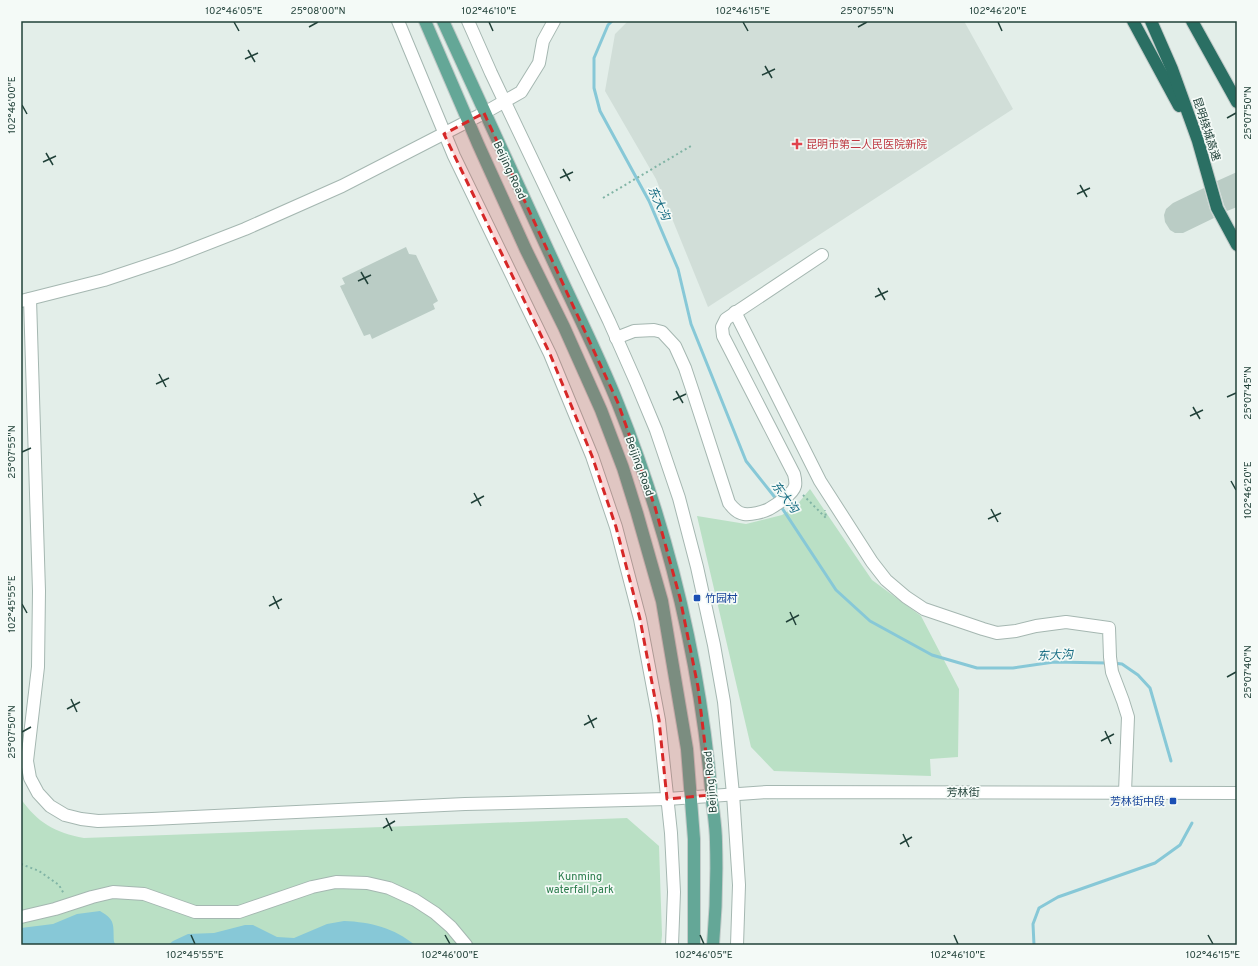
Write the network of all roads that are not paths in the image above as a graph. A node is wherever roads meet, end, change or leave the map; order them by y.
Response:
1 (398, 21) edge
2 (425, 21) edge
3 (443, 21) edge
4 (468, 21) edge
5 (554, 21) edge
6 (1133, 21) edge
7 (1151, 21) edge
8 (1192, 21) edge
9 (504, 102) junction
10 (1237, 102) edge
11 (484, 113) junction
12 (468, 122) junction
13 (444, 134) junction
14 (1198, 141) junction
15 (1237, 245) edge
16 (822, 255) dead end
17 (26, 300) edge
18 (735, 312) junction
19 (616, 338) junction
20 (1125, 792) junction
21 (1237, 793) edge
22 (733, 794) junction
23 (711, 795) junction
24 (690, 796) junction
25 (667, 799) junction
26 (21, 917) edge
27 (466, 945) edge
28 (672, 945) edge
29 (694, 945) edge
30 (713, 945) edge
31 (737, 945) edge

1 - 13 street
2 - 12 main road, Beijing Road
3 - 11 main road, Beijing Road
4 - 9 street
5 - 9 street
6 - 14 highway
7 - 14 highway, 昆明绕城高速
8 - 10 highway
9 - 11 street
9 - 19 street
11 - 12 street
11 - 23 main road, Beijing Road
12 - 13 street
12 - 24 main road, Beijing Road
13 - 17 street
13 - 25 street
14 - 15 highway, 昆明绕城高速
16 - 18 street
17 - 25 street, 芳林街
18 - 19 street
18 - 20 street
19 - 22 street
20 - 21 street, 芳林街
20 - 22 street, 芳林街
22 - 23 street, 芳林街
22 - 31 street
23 - 24 street, 芳林街
23 - 30 main road, Beijing Road
24 - 25 street, 芳林街
24 - 29 main road, Beijing Road
25 - 28 street
26 - 27 street

